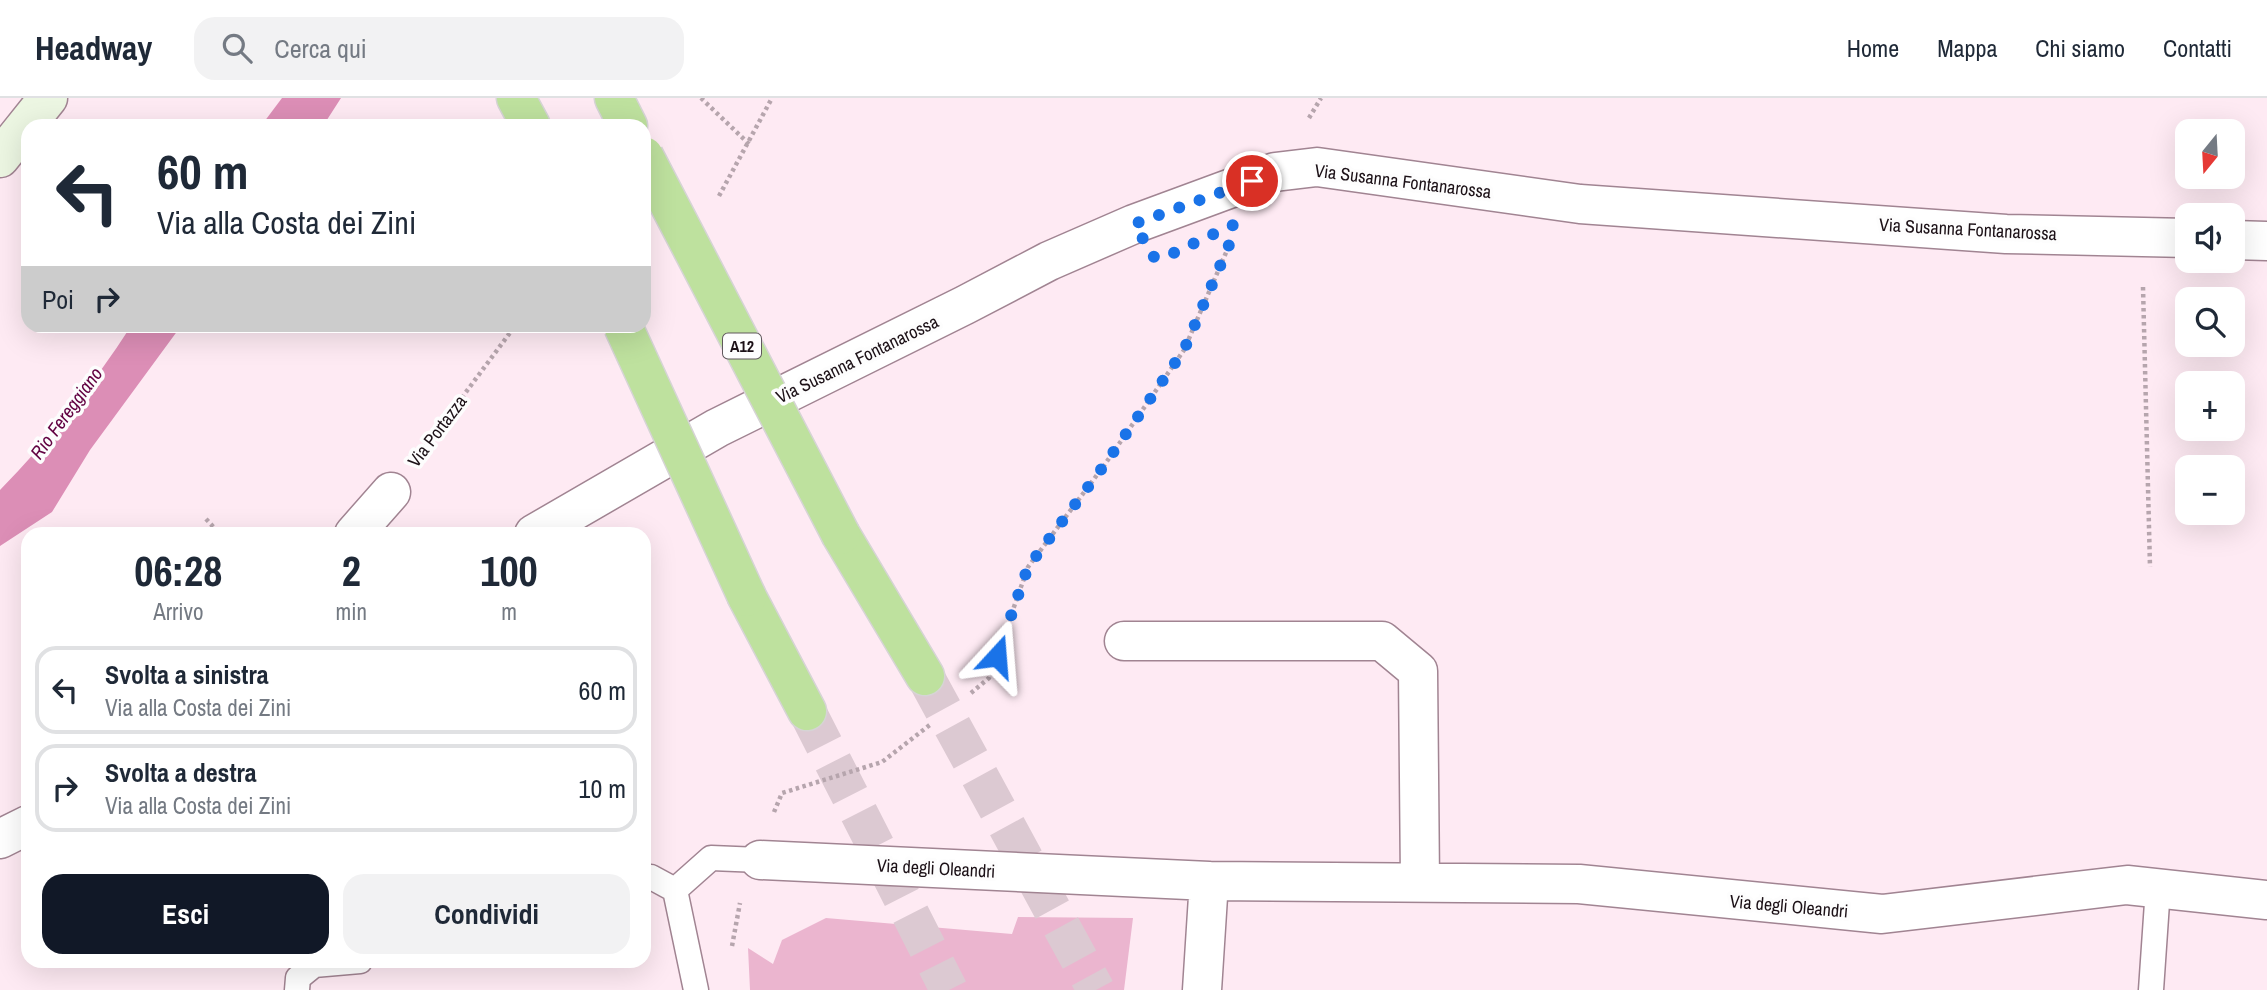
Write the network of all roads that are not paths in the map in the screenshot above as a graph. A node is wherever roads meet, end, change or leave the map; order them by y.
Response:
1 (48, 98) edge
2 (516, 98) edge
3 (614, 98) edge
4 (31, 119) edge
5 (527, 119) edge
6 (624, 119) edge
7 (21, 132) edge
8 (0, 159) edge
9 (651, 169) edge
10 (2175, 238) edge
11 (2245, 240) edge
12 (2267, 241) edge
13 (626, 333) edge
14 (391, 492) road end
15 (360, 527) edge
16 (546, 527) edge
17 (1124, 641) dead end
18 (925, 676) tunnel mouth
19 (807, 711) tunnel mouth
20 (21, 828) edge
21 (0, 839) edge
22 (760, 860) joint
23 (651, 877) edge
24 (1209, 881) junction
25 (1419, 882) junction
26 (2158, 888) junction
27 (675, 890) junction
28 (2267, 900) edge
29 (310, 968) edge
30 (297, 990) edge
31 (696, 990) edge
32 (1202, 990) edge
33 (2151, 990) edge

1 - 4 street
2 - 5 highway
3 - 6 highway
7 - 8 street
9 - 18 highway, A12, bridge
10 - 16 street, Via Susanna Fontanarossa
11 - 12 street
13 - 19 highway, bridge
14 - 15 street
17 - 25 street
20 - 21 street
22 - 24 street, Via degli Oleandri
22 - 27 lane, Via degli Oleandri
23 - 27 lane
24 - 25 street, Via degli Oleandri
24 - 32 street
25 - 26 street, Via degli Oleandri
26 - 28 street, Via degli Oleandri
26 - 33 lane
27 - 31 lane
29 - 30 lane

